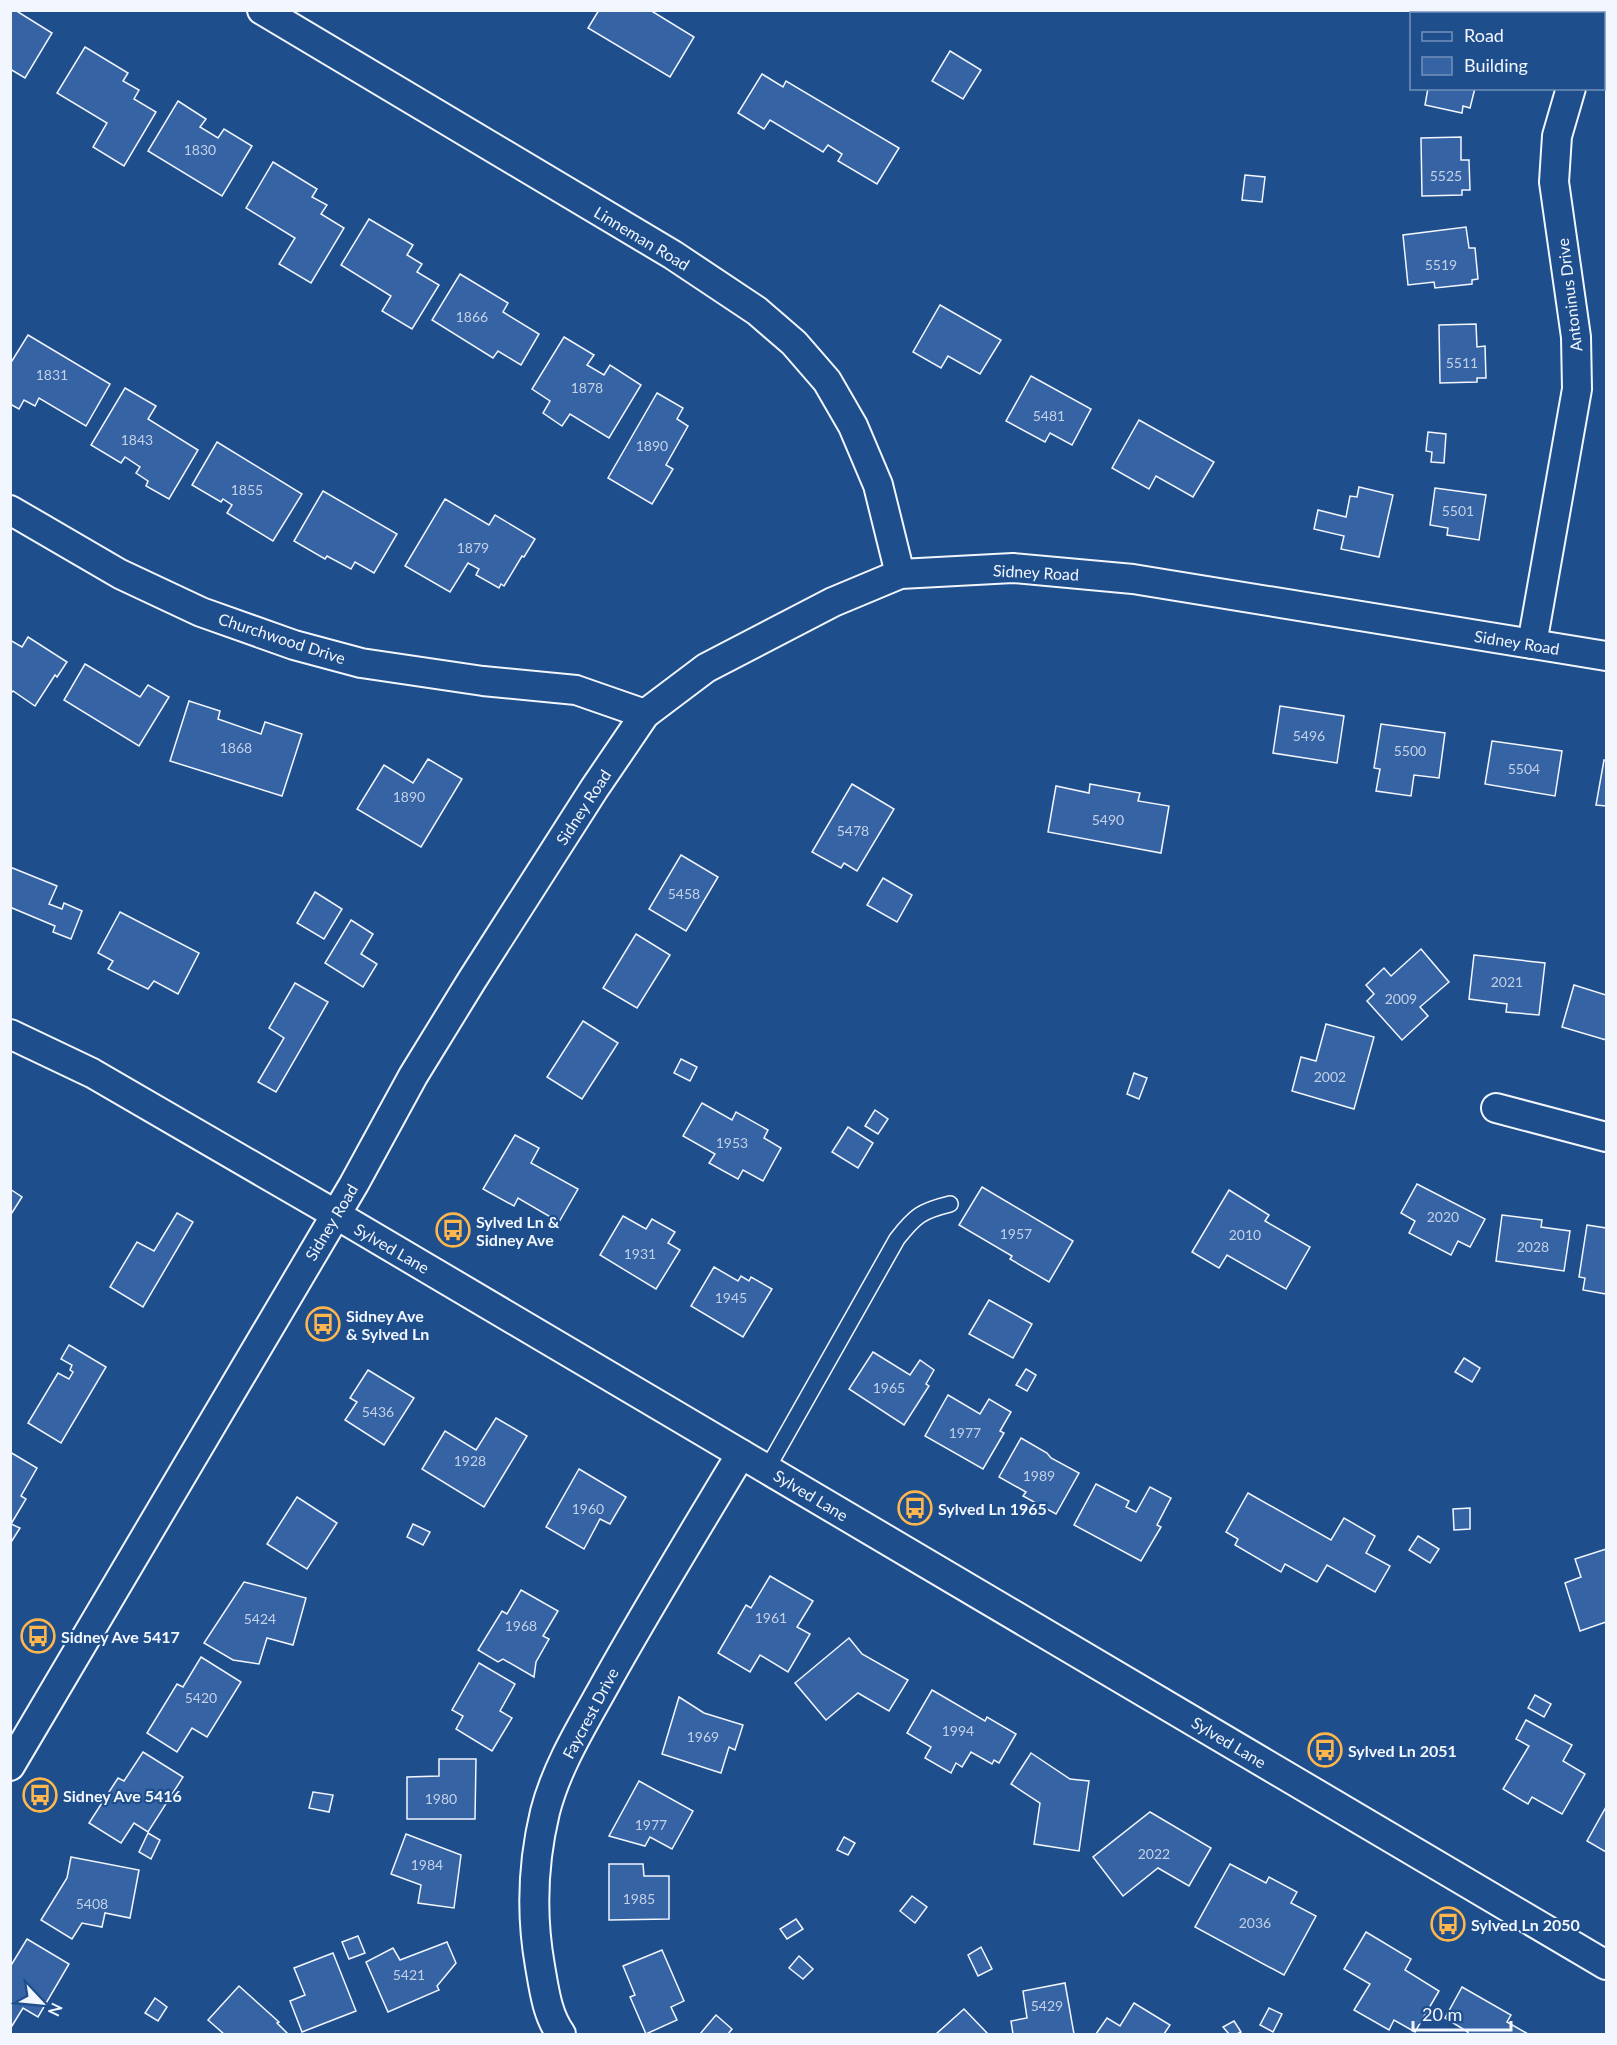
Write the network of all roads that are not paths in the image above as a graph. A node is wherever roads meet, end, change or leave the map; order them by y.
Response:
1 (262, 10) edge
2 (1569, 90) edge
3 (10, 510) edge
4 (900, 574) junction
5 (1532, 644) junction
6 (1606, 656) edge
7 (645, 714) junction
8 (10, 1034) edge
9 (1496, 1108) dead end
10 (1606, 1137) edge
11 (950, 1204) dead end
12 (335, 1214) junction
13 (741, 1454) junction
14 (767, 1469) junction
15 (10, 1766) edge
16 (1606, 1965) edge
17 (550, 2032) edge

1 - 4 street, Linneman Road
2 - 5 street, Antoninus Drive
3 - 7 street, Churchwood Drive
4 - 5 street, Sidney Road
4 - 7 street, Sidney Road
5 - 6 street, Sidney Road
7 - 12 street, Sidney Road
8 - 12 street, Sylved Lane
9 - 10 street
11 - 14 lane
12 - 13 street, Sylved Lane
12 - 15 street, Sidney Road
13 - 14 street, Sylved Lane
13 - 17 street, Faycrest Drive
14 - 16 street, Sylved Lane

